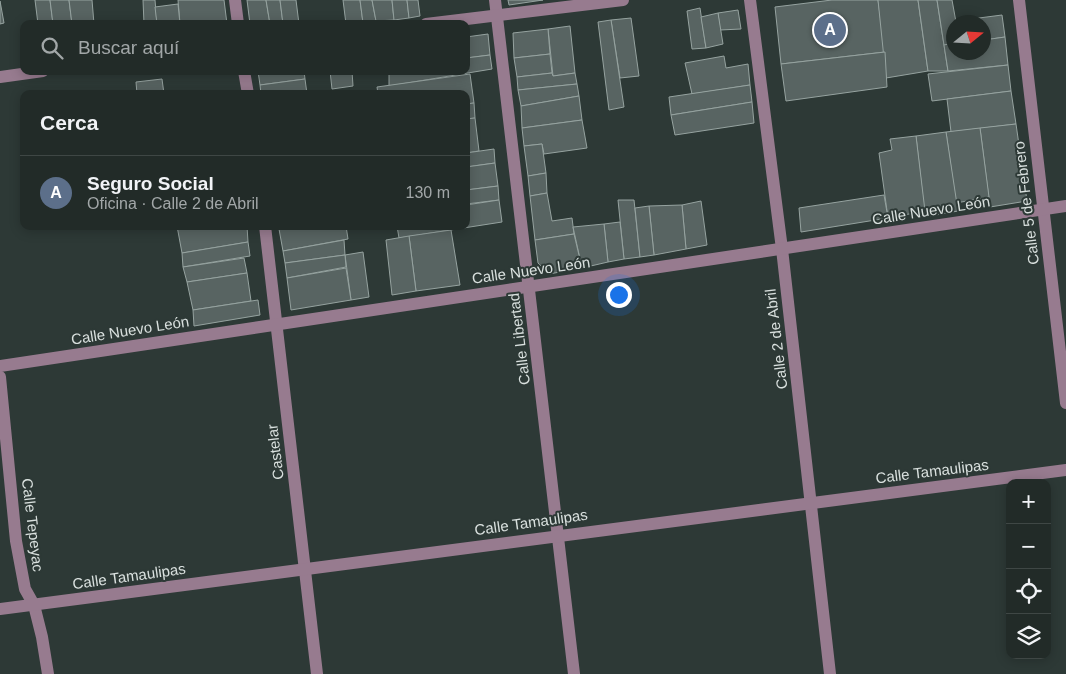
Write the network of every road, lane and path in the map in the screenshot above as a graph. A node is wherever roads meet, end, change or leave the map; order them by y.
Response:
1 (235, 0) edge
2 (495, 0) edge
3 (623, 0) edge
4 (750, 0) edge
5 (1019, 0) edge
6 (497, 15) junction
7 (238, 20) edge
8 (458, 20) edge
9 (20, 74) edge
10 (245, 75) edge
11 (0, 76) edge
12 (247, 90) edge
13 (1066, 206) edge
14 (1043, 210) junction
15 (265, 230) edge
16 (782, 249) junction
17 (530, 286) junction
18 (277, 324) junction
19 (0, 366) edge
20 (0, 377) edge
21 (1066, 403) edge
22 (1066, 470) edge
23 (812, 503) junction
24 (559, 535) junction
25 (305, 569) junction
26 (34, 605) junction
27 (0, 609) edge
28 (48, 674) edge
29 (317, 674) edge
30 (574, 674) edge
31 (830, 674) edge

1 - 7 street
2 - 6 street, Calle Libertad
3 - 6 street
4 - 16 street, Calle 2 de Abril
5 - 14 street, Calle 5 de Febrero
6 - 8 street
6 - 17 street, Calle Libertad
9 - 11 street
10 - 12 street
13 - 14 street, Calle Nuevo León
14 - 16 street, Calle Nuevo León
14 - 21 street, Calle 5 de Febrero
15 - 18 street, Castelar
16 - 17 street, Calle Nuevo León
16 - 23 street, Calle 2 de Abril
17 - 18 street, Calle Nuevo León
17 - 24 street, Calle Libertad
18 - 19 street, Calle Nuevo León
18 - 25 street, Castelar
20 - 26 street, Calle Tepeyac
22 - 23 street, Calle Tamaulipas
23 - 24 street, Calle Tamaulipas
23 - 31 street, Calle 2 de Abril
24 - 25 street, Calle Tamaulipas
24 - 30 street, Calle Libertad
25 - 26 street, Calle Tamaulipas
25 - 29 street, Castelar
26 - 27 street, Calle Tamaulipas
26 - 28 street, Calle Tepeyac

